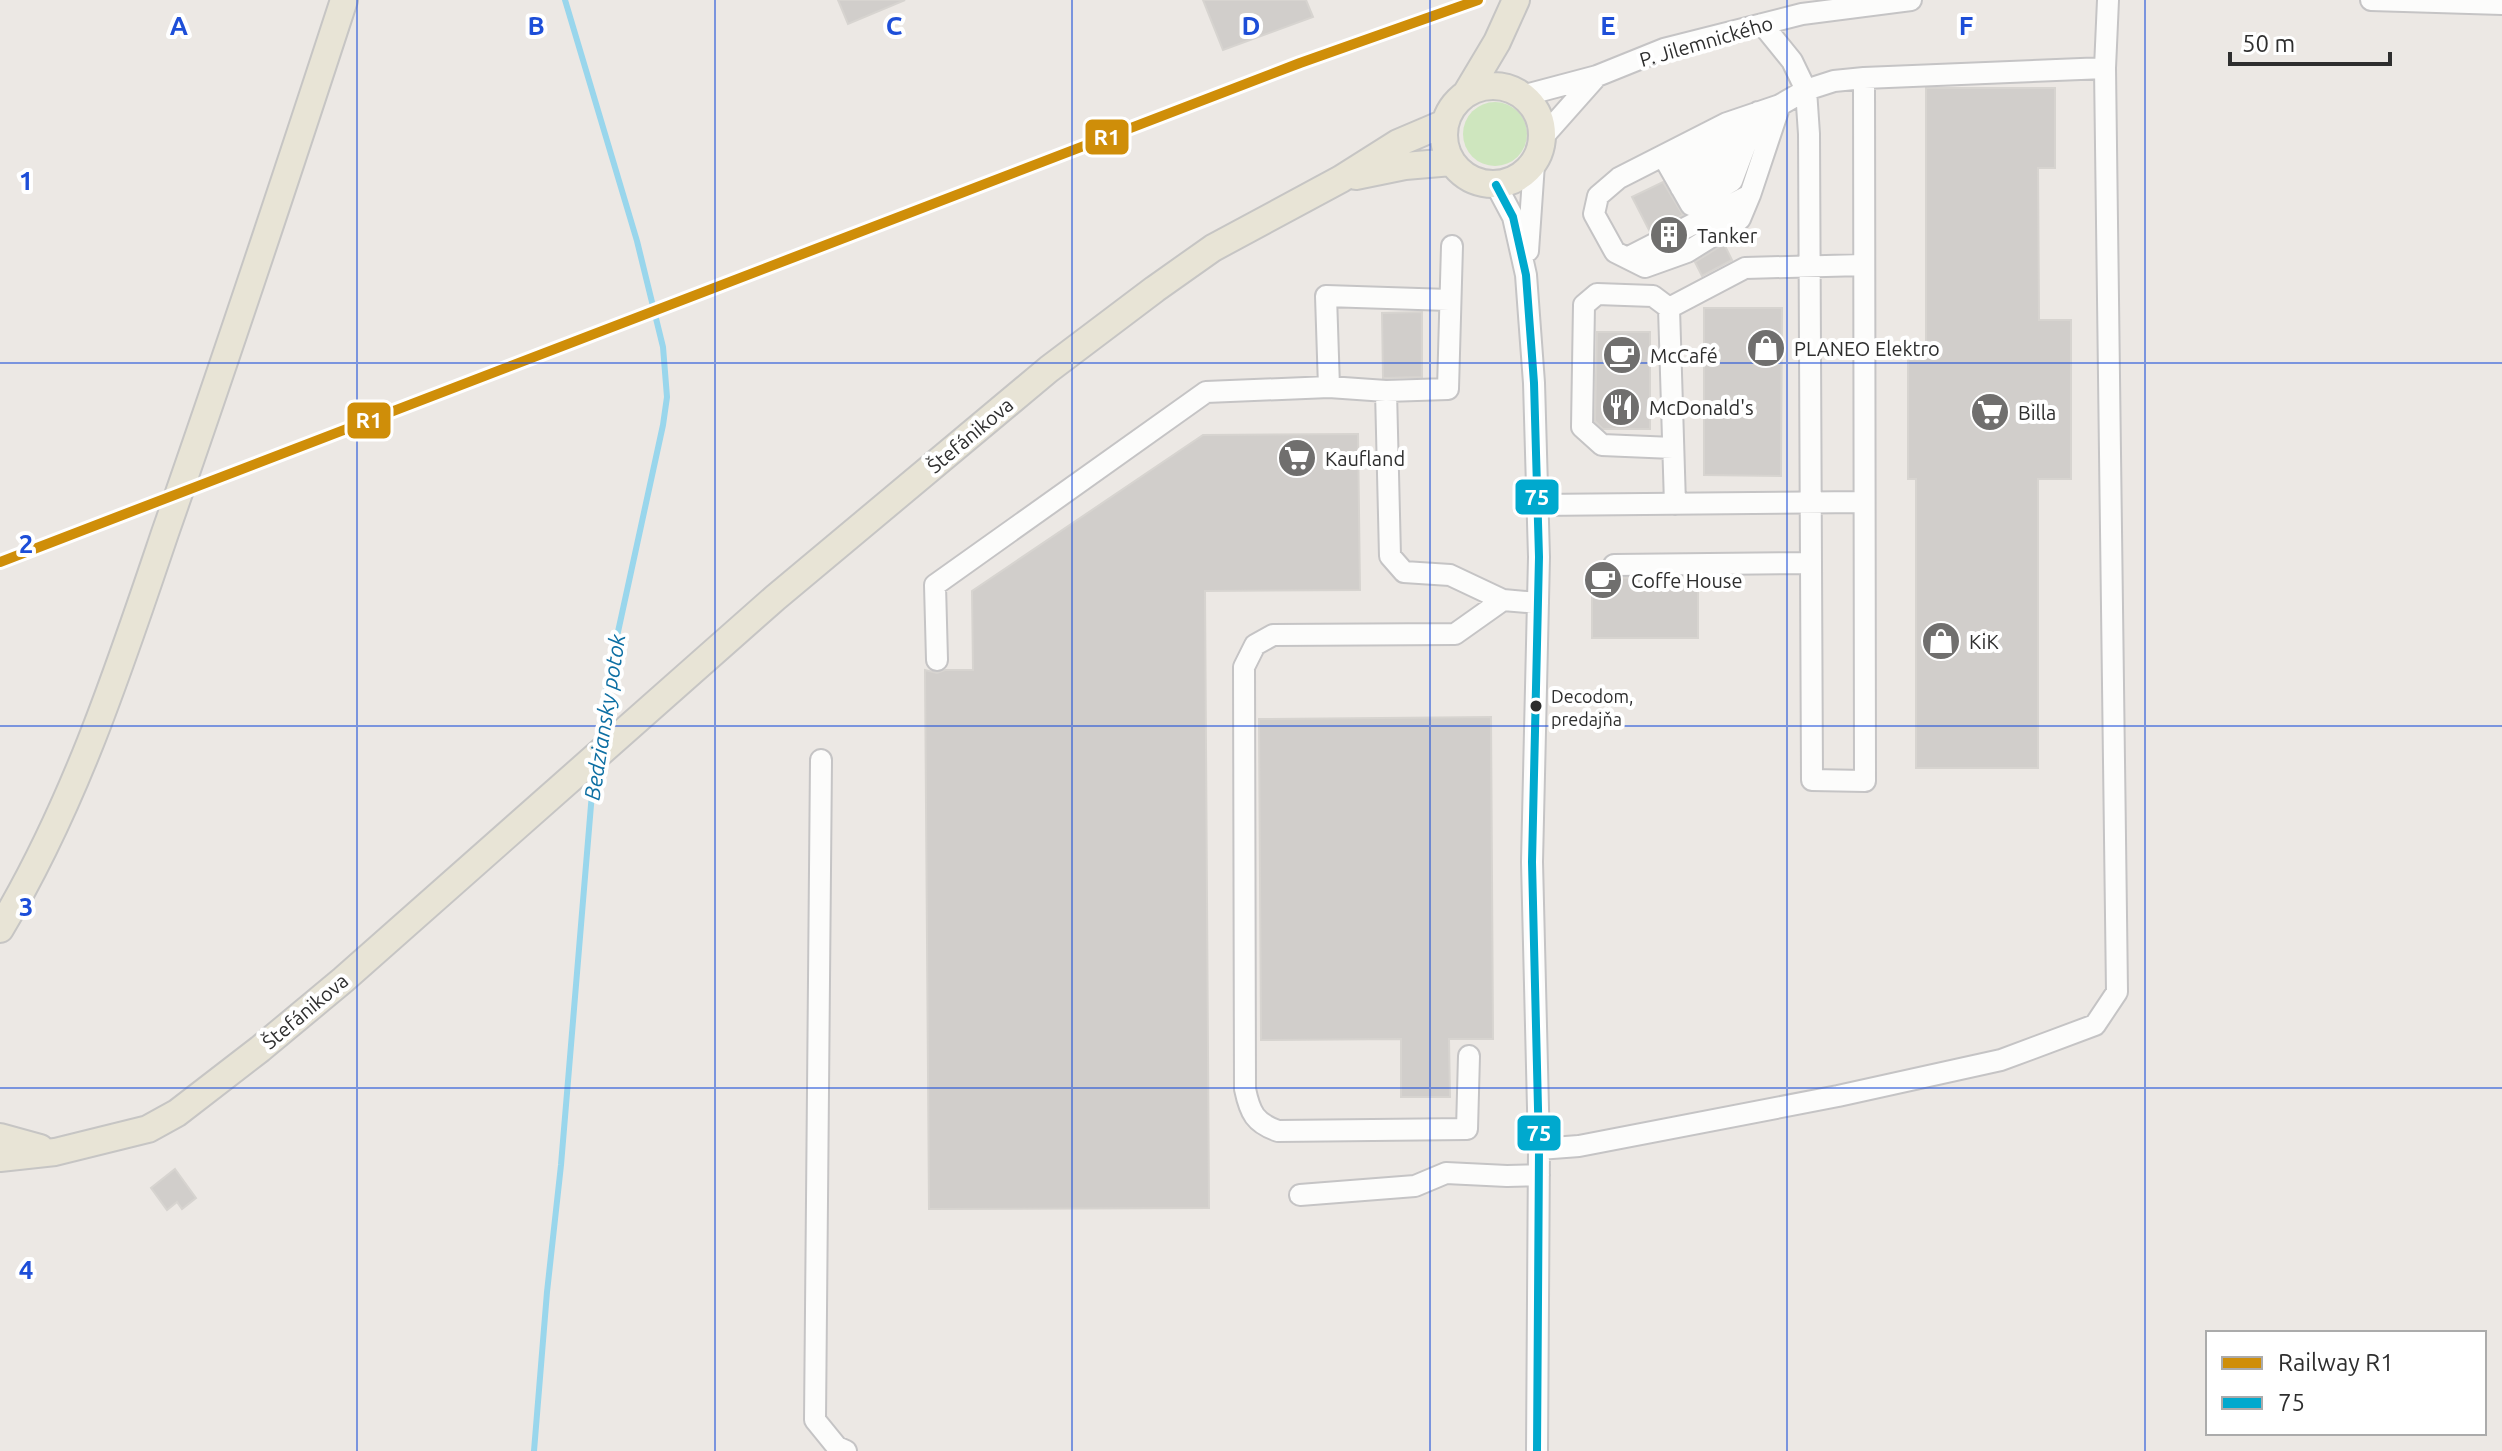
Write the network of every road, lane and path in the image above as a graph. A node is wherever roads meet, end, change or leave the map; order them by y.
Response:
1 (344, 0) edge
2 (1516, 0) edge
3 (1911, 0) edge
4 (2108, 0) edge
5 (2371, 0) edge
6 (2502, 4) edge
7 (1762, 24) junction
8 (1497, 42) junction
9 (2105, 68) junction
10 (1597, 76) junction
11 (1864, 78) junction
12 (1806, 90) junction
13 (1514, 92) junction
14 (1466, 94) junction
15 (1780, 105) junction
16 (1755, 120) junction
17 (1445, 123) junction
18 (1542, 138) junction
19 (1452, 162) junction
20 (1534, 164) junction
21 (1672, 172) junction
22 (1341, 179) junction
23 (1496, 185) junction
24 (1452, 246) dead end
25 (1809, 265) junction
26 (1864, 265) junction
27 (1526, 275) junction
28 (1449, 300) junction
29 (1669, 308) junction
30 (1329, 387) junction
31 (1386, 391) junction
32 (1673, 448) junction
33 (1864, 502) junction
34 (1809, 503) junction
35 (1675, 504) junction
36 (1537, 505) junction
37 (1809, 563) junction
38 (1614, 565) dead end
39 (1503, 600) junction
40 (1538, 603) junction
41 (937, 660) dead end
42 (821, 760) dead end
43 (0, 929) edge
44 (1469, 1056) dead end
45 (0, 1137) edge
46 (1539, 1149) junction
47 (55, 1152) junction
48 (0, 1158) edge
49 (1539, 1175) junction
50 (1300, 1195) dead end
51 (846, 1451) edge
52 (1537, 1451) edge

1 - 43 main road
2 - 8 main road
3 - 7 street, P. Jilemnického
4 - 9 street
5 - 6 street
7 - 10 street, P. Jilemnického
7 - 12 street
8 - 13 main road
8 - 14 main road
9 - 11 street
9 - 46 street
10 - 13 street, P. Jilemnického
10 - 18 street, P. Jilemnického
11 - 12 street
11 - 26 street
12 - 15 street
12 - 25 street
13 - 14 main road
13 - 18 main road
14 - 17 main road
15 - 16 street
15 - 21 street
16 - 21 street
16 - 21 street
17 - 19 main road
17 - 22 main road
18 - 20 main road
19 - 22 main road
19 - 23 main road
20 - 23 main road
20 - 27 street
22 - 47 main road, Štefánikova
23 - 27 street
24 - 28 street
25 - 26 street
25 - 29 street
25 - 34 street
26 - 33 street
27 - 36 street
28 - 30 street
28 - 31 street
29 - 32 street
29 - 32 street
30 - 31 street
30 - 41 street
31 - 39 street
32 - 35 street
33 - 34 street
33 - 37 street
34 - 35 street
34 - 37 street
35 - 36 street
36 - 40 street
37 - 38 street
39 - 40 street
39 - 44 street
40 - 46 street
42 - 51 street
45 - 47 main road
46 - 49 street
47 - 48 main road, Štefánikova
49 - 50 street
49 - 52 street

